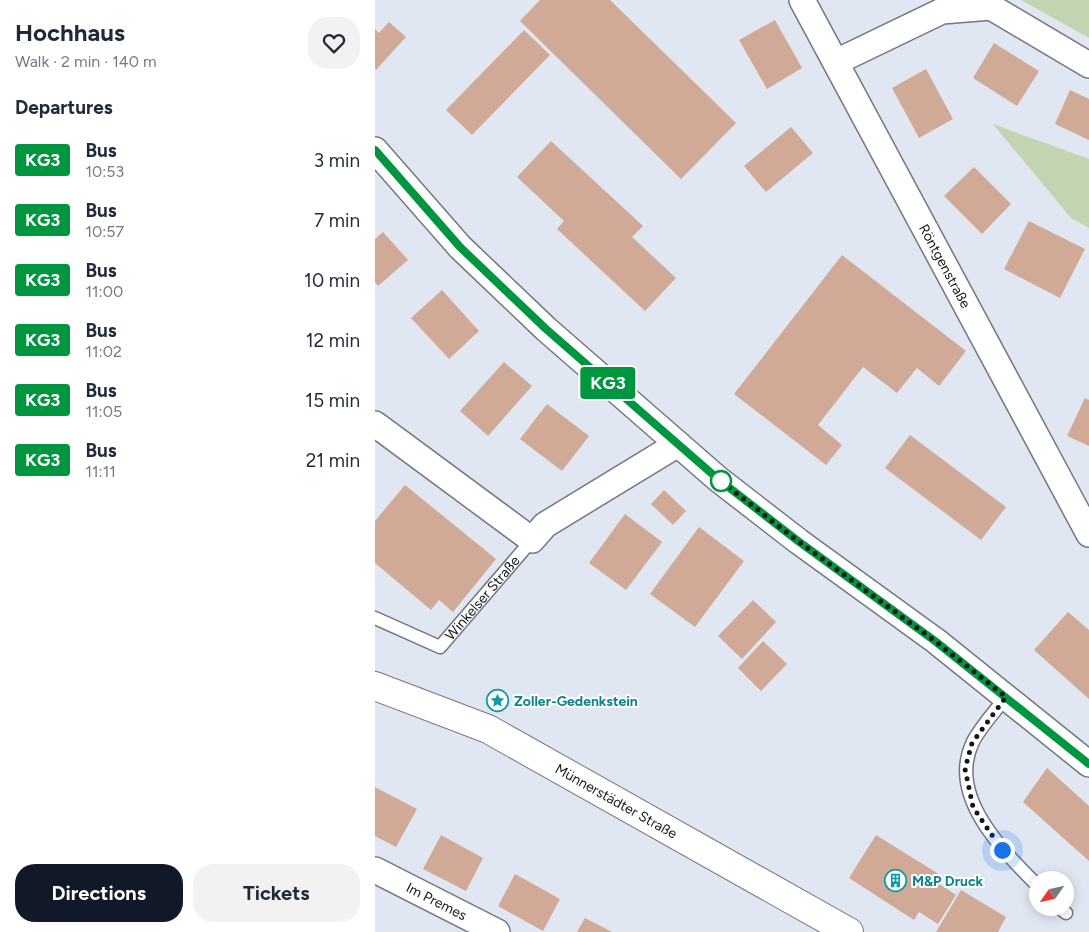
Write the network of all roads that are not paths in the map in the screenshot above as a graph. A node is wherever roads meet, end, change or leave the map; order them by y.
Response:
1 (802, 0) edge
2 (836, 62) junction
3 (1089, 65) edge
4 (375, 150) edge
5 (375, 424) edge
6 (678, 444) junction
7 (1089, 534) edge
8 (532, 540) junction
9 (375, 618) edge
10 (375, 686) edge
11 (1006, 697) junction
12 (1089, 764) edge
13 (375, 870) edge
14 (1029, 877) edge
15 (497, 932) edge
16 (849, 932) edge

1 - 2 street, Röntgenstraße
2 - 3 street
2 - 7 street, Röntgenstraße
4 - 6 street
5 - 8 street
6 - 8 street, Winkelser Straße
6 - 11 street
8 - 9 lane, Winkelser Straße
10 - 16 main road, Münnerstädter Straße
11 - 12 street
11 - 14 lane
13 - 15 street, Im Premes

